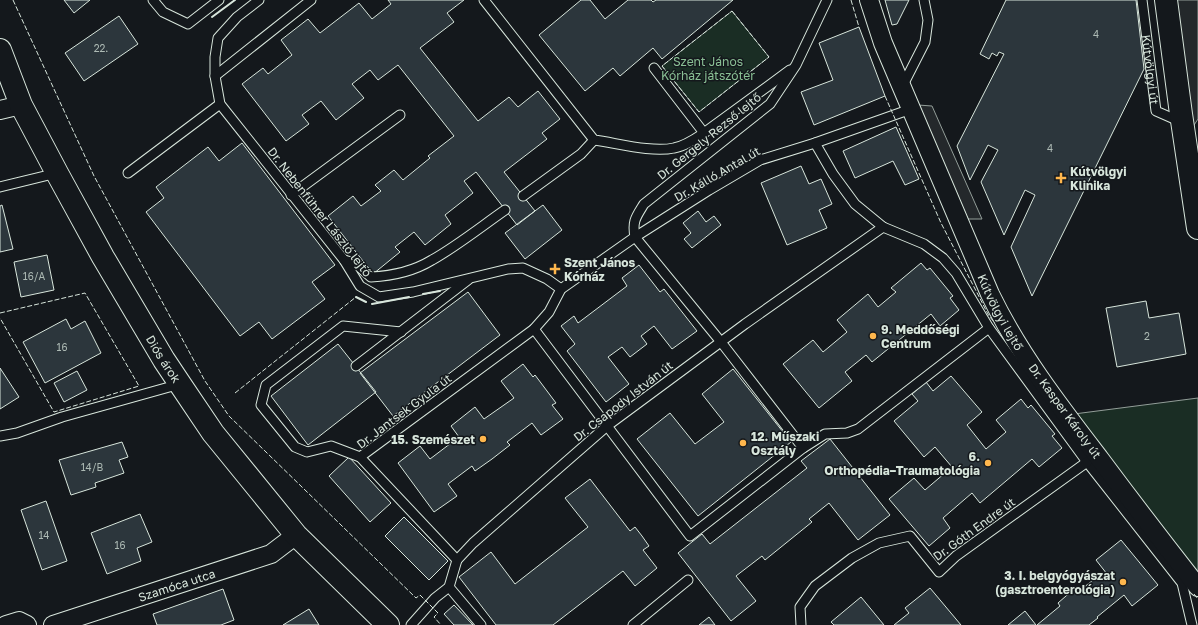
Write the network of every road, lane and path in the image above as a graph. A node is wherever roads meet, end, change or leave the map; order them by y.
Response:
1 (153, 0) edge
2 (219, 0) edge
3 (259, 0) edge
4 (311, 0) edge
5 (484, 0) edge
6 (827, 0) edge
7 (869, 0) edge
8 (924, 0) edge
9 (1142, 0) edge
10 (1166, 0) edge
11 (0, 50) edge
12 (796, 65) junction
13 (654, 68) dead end
14 (215, 76) junction
15 (902, 88) junction
16 (220, 104) junction
17 (21, 105) junction
18 (910, 109) junction
19 (0, 110) edge
20 (400, 115) dead end
21 (1182, 123) junction
22 (704, 133) junction
23 (594, 140) junction
24 (815, 143) junction
25 (57, 173) junction
26 (128, 173) dead end
27 (0, 187) edge
28 (291, 195) junction
29 (523, 196) dead end
30 (505, 210) dead end
31 (883, 227) junction
32 (1198, 228) edge
33 (635, 237) junction
34 (344, 260) junction
35 (471, 278) junction
36 (561, 289) junction
37 (989, 328) junction
38 (534, 329) junction
39 (401, 332) junction
40 (721, 342) junction
41 (356, 366) dead end
42 (180, 384) junction
43 (607, 426) junction
44 (0, 436) edge
45 (803, 448) junction
46 (360, 457) junction
47 (1087, 462) junction
48 (296, 535) junction
49 (457, 560) junction
50 (688, 580) dead end
51 (449, 587) junction
52 (1198, 587) edge
53 (6, 625) edge
54 (27, 625) edge
55 (53, 625) edge
56 (388, 625) edge
57 (411, 625) edge
58 (481, 625) edge
59 (633, 625) edge
60 (801, 625) edge
61 (1192, 625) edge

1 - 2 lane
3 - 14 lane, Dr. Nebenführer László lejtő
4 - 14 lane
5 - 23 lane
6 - 12 lane, Dr. Gergely Rezső lejtő
7 - 15 street, Kútvölgyi lejtő
8 - 15 lane
9 - 21 lane, Kútvölgyi út
10 - 21 street, Kútvölgyi út
11 - 17 street, Diós árok
12 - 22 lane
12 - 33 lane, Dr. Gergely Rezső lejtő
13 - 22 lane
14 - 16 lane, Dr. Nebenführer László lejtő
15 - 18 street, Kútvölgyi lejtő
16 - 26 lane
16 - 28 lane, Dr. Nebenführer László lejtő
17 - 19 street
17 - 25 street, Diós árok
18 - 24 lane, Dr. Kálló Antal út
18 - 52 street, Kútvölgyi lejtő
20 - 28 lane
21 - 32 street, Kútvölgyi út
22 - 23 lane
23 - 29 lane
24 - 31 lane, Dr. Kasper Károly út
24 - 33 lane, Dr. Kálló Antal út
25 - 27 lane
25 - 42 street, Diós árok
28 - 34 lane, Dr. Nebenführer László lejtő
30 - 34 lane
31 - 37 lane, Dr. Kasper Károly út
31 - 40 lane, Dr. Csapody István út
33 - 36 lane, Dr. Kálló Antal út
33 - 40 lane
34 - 35 lane, Dr. Nebenführer László lejtő
35 - 36 lane, Dr. Nebenführer László lejtő
35 - 39 lane
36 - 38 lane, Dr. Jantsek Gyula út
37 - 45 lane
37 - 47 lane, Dr. Kasper Károly út
38 - 43 lane
38 - 46 lane, Dr. Jantsek Gyula út
39 - 41 lane
39 - 46 lane
40 - 43 lane, Dr. Csapody István út
40 - 45 lane
42 - 44 lane
42 - 48 street, Diós árok
43 - 45 lane
43 - 49 lane, Dr. Csapody István út
46 - 49 lane, Dr. Jantsek Gyula út
47 - 60 lane, Dr. Góth Endre út
47 - 61 lane, Dr. Kasper Károly út
48 - 55 street, Szamóca utca
48 - 56 street, Diós árok
49 - 51 lane, Dr. Csapody István út
50 - 59 lane
51 - 57 lane
51 - 58 lane
53 - 54 street

